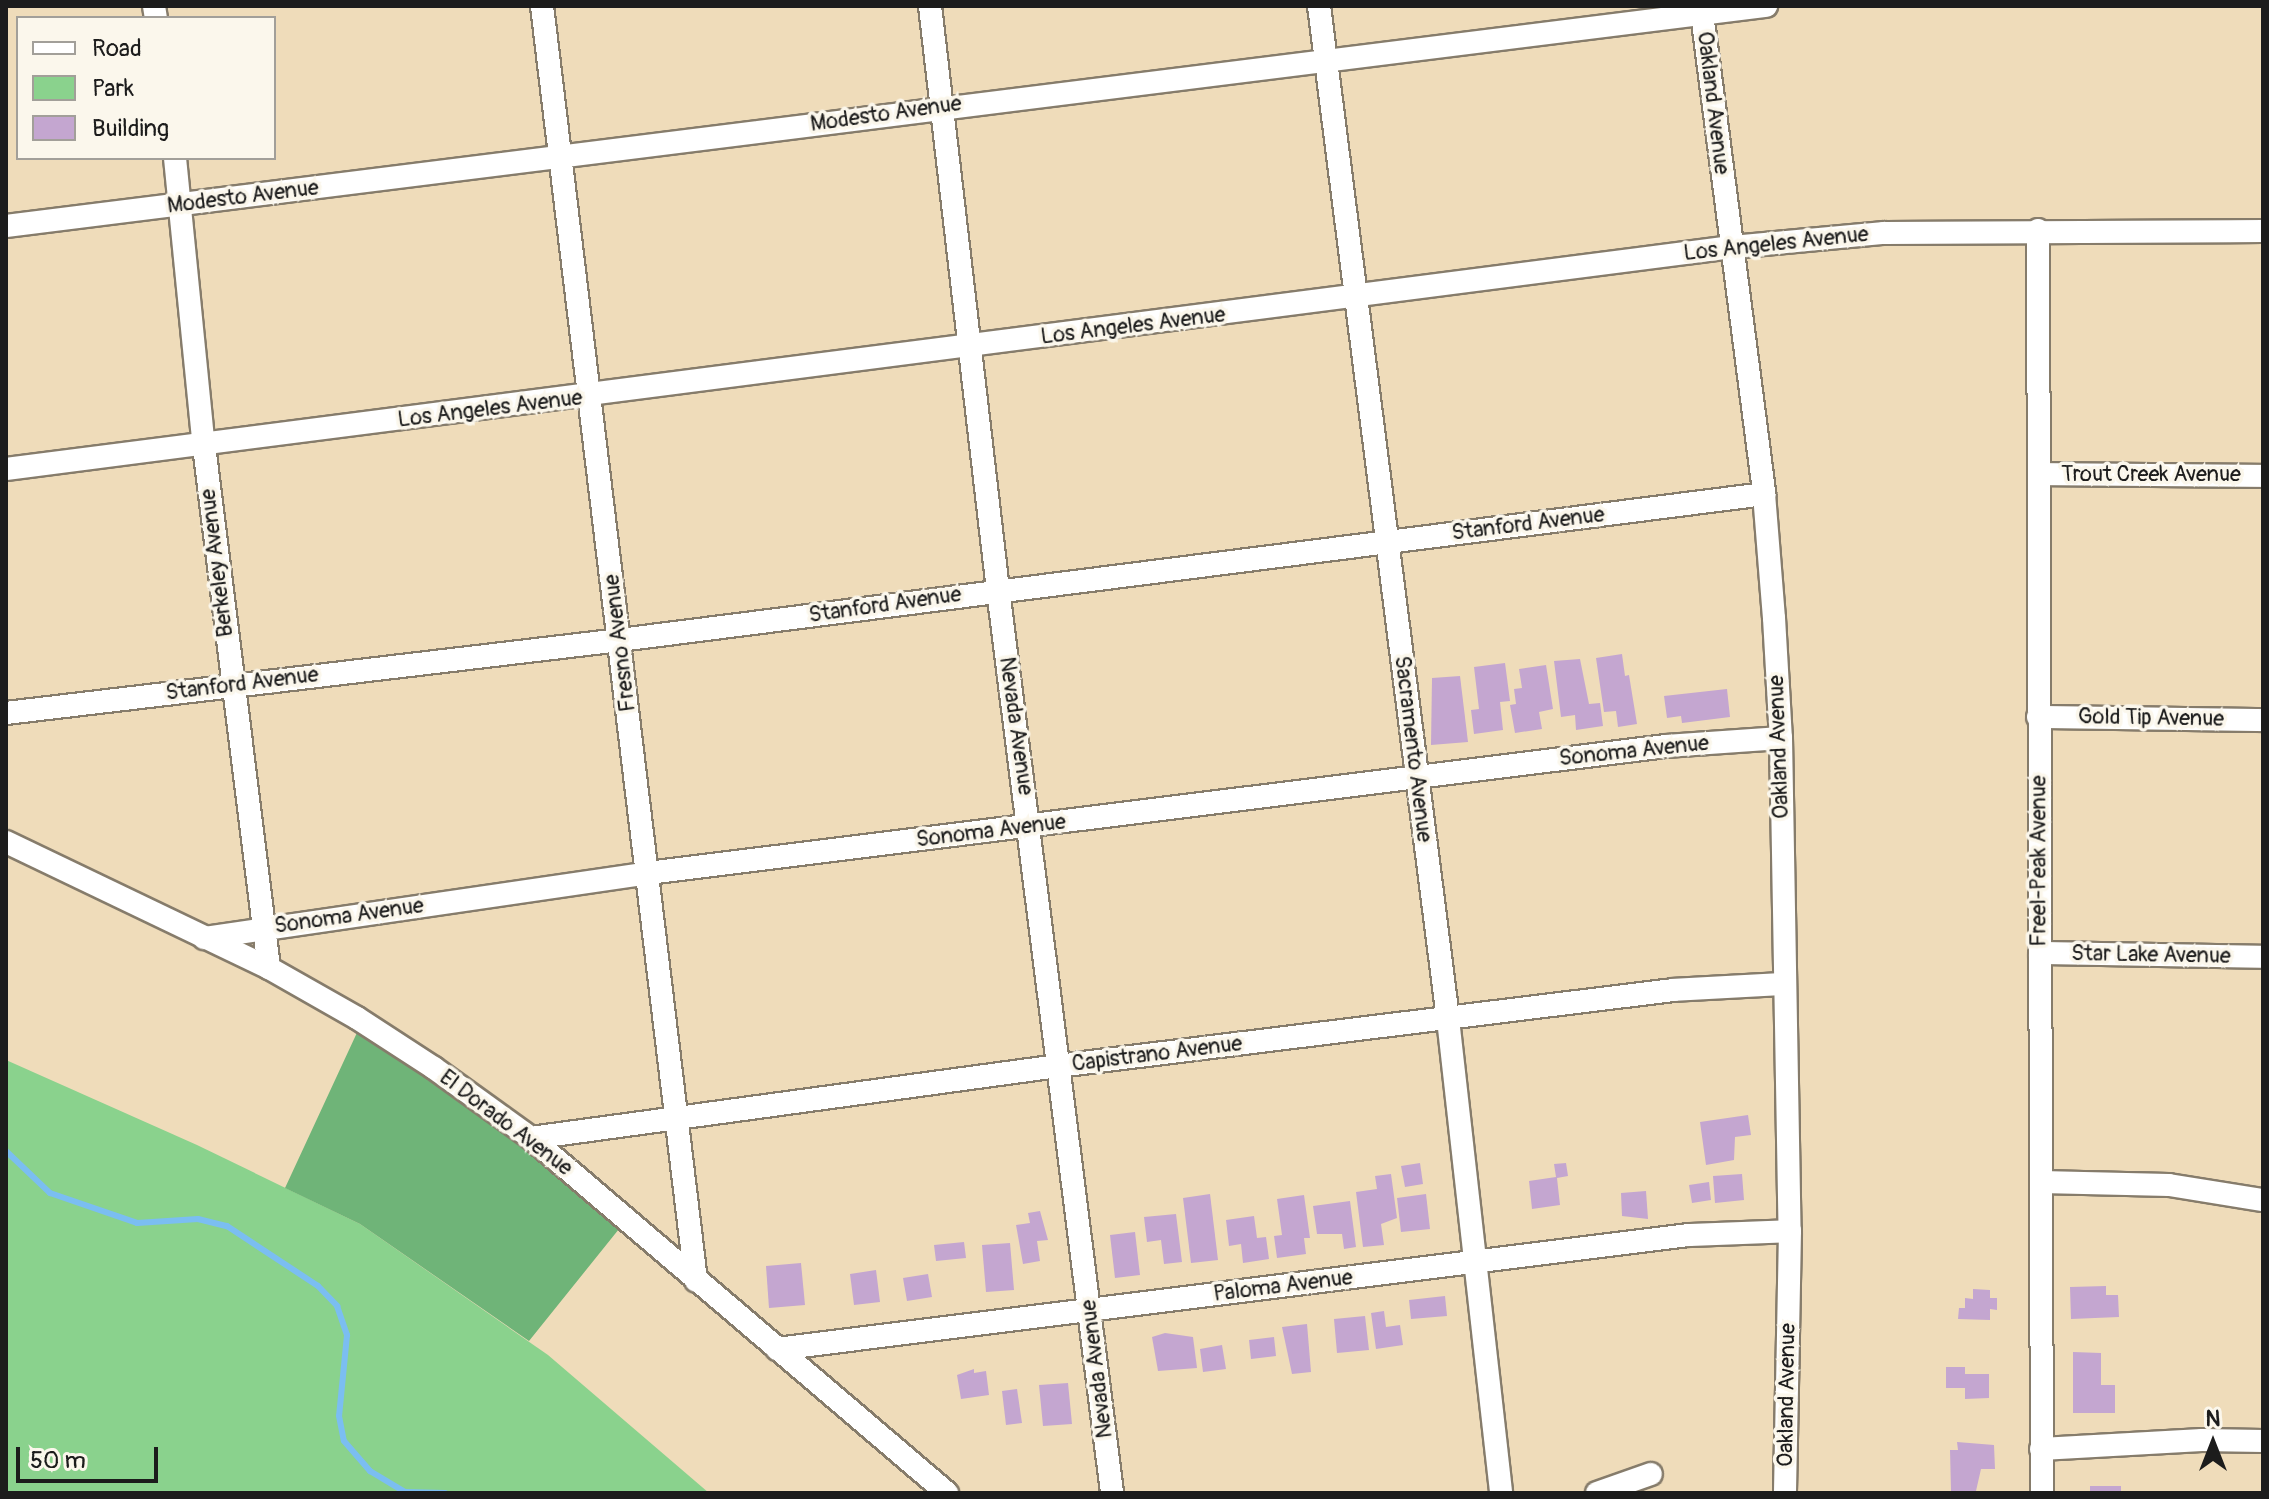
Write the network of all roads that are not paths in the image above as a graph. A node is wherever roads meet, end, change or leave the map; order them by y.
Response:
1 (542, 6) edge
2 (930, 6) edge
3 (1319, 6) edge
4 (1766, 6) edge
5 (1701, 10) edge
6 (1326, 62) junction
7 (942, 106) junction
8 (562, 158) junction
9 (175, 160) edge
10 (181, 205) junction
11 (6, 226) edge
12 (2038, 230) junction
13 (2263, 231) edge
14 (1732, 247) junction
15 (1354, 298) junction
16 (968, 347) junction
17 (591, 396) junction
18 (204, 446) junction
19 (6, 469) edge
20 (2040, 474) junction
21 (2263, 476) edge
22 (1764, 494) junction
23 (1387, 542) junction
24 (998, 590) junction
25 (620, 640) junction
26 (232, 685) junction
27 (6, 713) edge
28 (2038, 717) junction
29 (2263, 720) edge
30 (1781, 738) junction
31 (1416, 777) junction
32 (1029, 826) junction
33 (6, 842) edge
34 (648, 873) junction
35 (263, 928) junction
36 (204, 938) junction
37 (2040, 953) junction
38 (2263, 957) edge
39 (269, 968) junction
40 (1785, 984) junction
41 (1448, 1019) junction
42 (1058, 1066) junction
43 (677, 1120) junction
44 (531, 1138) junction
45 (2041, 1182) junction
46 (2263, 1200) edge
47 (1790, 1231) junction
48 (1476, 1263) junction
49 (696, 1281) junction
50 (1090, 1310) junction
51 (777, 1349) junction
52 (2263, 1441) edge
53 (2041, 1449) junction
54 (1651, 1474) dead end
55 (947, 1493) edge
56 (1112, 1493) edge
57 (1501, 1493) edge
58 (1597, 1493) edge
59 (1785, 1493) edge
60 (2042, 1493) edge

1 - 8 street, Fresno Avenue
2 - 7 street, Nevada Avenue
3 - 6 street, Sacramento Avenue
4 - 5 street, Modesto Avenue
5 - 6 street, Modesto Avenue
5 - 14 street, Oakland Avenue
6 - 7 street, Modesto Avenue
6 - 15 street, Sacramento Avenue
7 - 8 street, Modesto Avenue
7 - 16 street, Nevada Avenue
8 - 10 street, Modesto Avenue
8 - 17 street, Fresno Avenue
9 - 10 street, Berkeley Avenue
10 - 11 street, Modesto Avenue
10 - 18 street, Berkeley Avenue
12 - 13 street, Los Angeles Avenue
12 - 14 street, Los Angeles Avenue
12 - 20 street, Freel-Peak Avenue
14 - 15 street, Los Angeles Avenue
14 - 22 street, Oakland Avenue
15 - 16 street, Los Angeles Avenue
15 - 23 street, Sacramento Avenue
16 - 17 street, Los Angeles Avenue
16 - 24 street, Nevada Avenue
17 - 18 street, Los Angeles Avenue
17 - 25 street, Fresno Avenue
18 - 19 street, Los Angeles Avenue
18 - 26 street, Berkeley Avenue
20 - 21 street, Trout Creek Avenue
20 - 28 street, Freel-Peak Avenue
22 - 23 street, Stanford Avenue
22 - 30 street, Oakland Avenue
23 - 24 street, Stanford Avenue
23 - 31 street, Sacramento Avenue
24 - 25 street, Stanford Avenue
24 - 32 street, Nevada Avenue
25 - 26 street, Stanford Avenue
25 - 34 street, Fresno Avenue
26 - 27 street, Stanford Avenue
26 - 35 street, Berkeley Avenue
28 - 29 street, Gold Tip Avenue
28 - 37 street, Freel-Peak Avenue
30 - 31 street, Sonoma Avenue
30 - 40 street, Oakland Avenue
31 - 32 street, Sonoma Avenue
31 - 41 street, Sacramento Avenue
32 - 34 street, Sonoma Avenue
32 - 42 street, Nevada Avenue
33 - 36 street, El Dorado Avenue
34 - 35 street, Sonoma Avenue
34 - 43 street, Fresno Avenue
35 - 36 street, Sonoma Avenue
35 - 39 street, Berkeley Avenue
36 - 39 street, El Dorado Avenue
37 - 38 street, Star Lake Avenue
37 - 45 street, Freel-Peak Avenue
39 - 44 street, El Dorado Avenue
40 - 41 street, Capistrano Avenue
40 - 47 street, Oakland Avenue
41 - 42 street, Capistrano Avenue
41 - 48 street, Sacramento Avenue
42 - 43 street, Capistrano Avenue
42 - 50 street, Nevada Avenue
43 - 44 street, Capistrano Avenue
43 - 49 street, Fresno Avenue
44 - 49 street, El Dorado Avenue
45 - 46 street
45 - 53 street, Freel-Peak Avenue
47 - 48 street, Paloma Avenue
47 - 59 street, Oakland Avenue
48 - 50 street, Paloma Avenue
48 - 57 street, Sacramento Avenue
49 - 51 street, El Dorado Avenue
50 - 51 street, Paloma Avenue
50 - 56 street, Nevada Avenue
51 - 55 street, El Dorado Avenue
52 - 53 street
53 - 60 street, Freel-Peak Avenue
54 - 58 street

